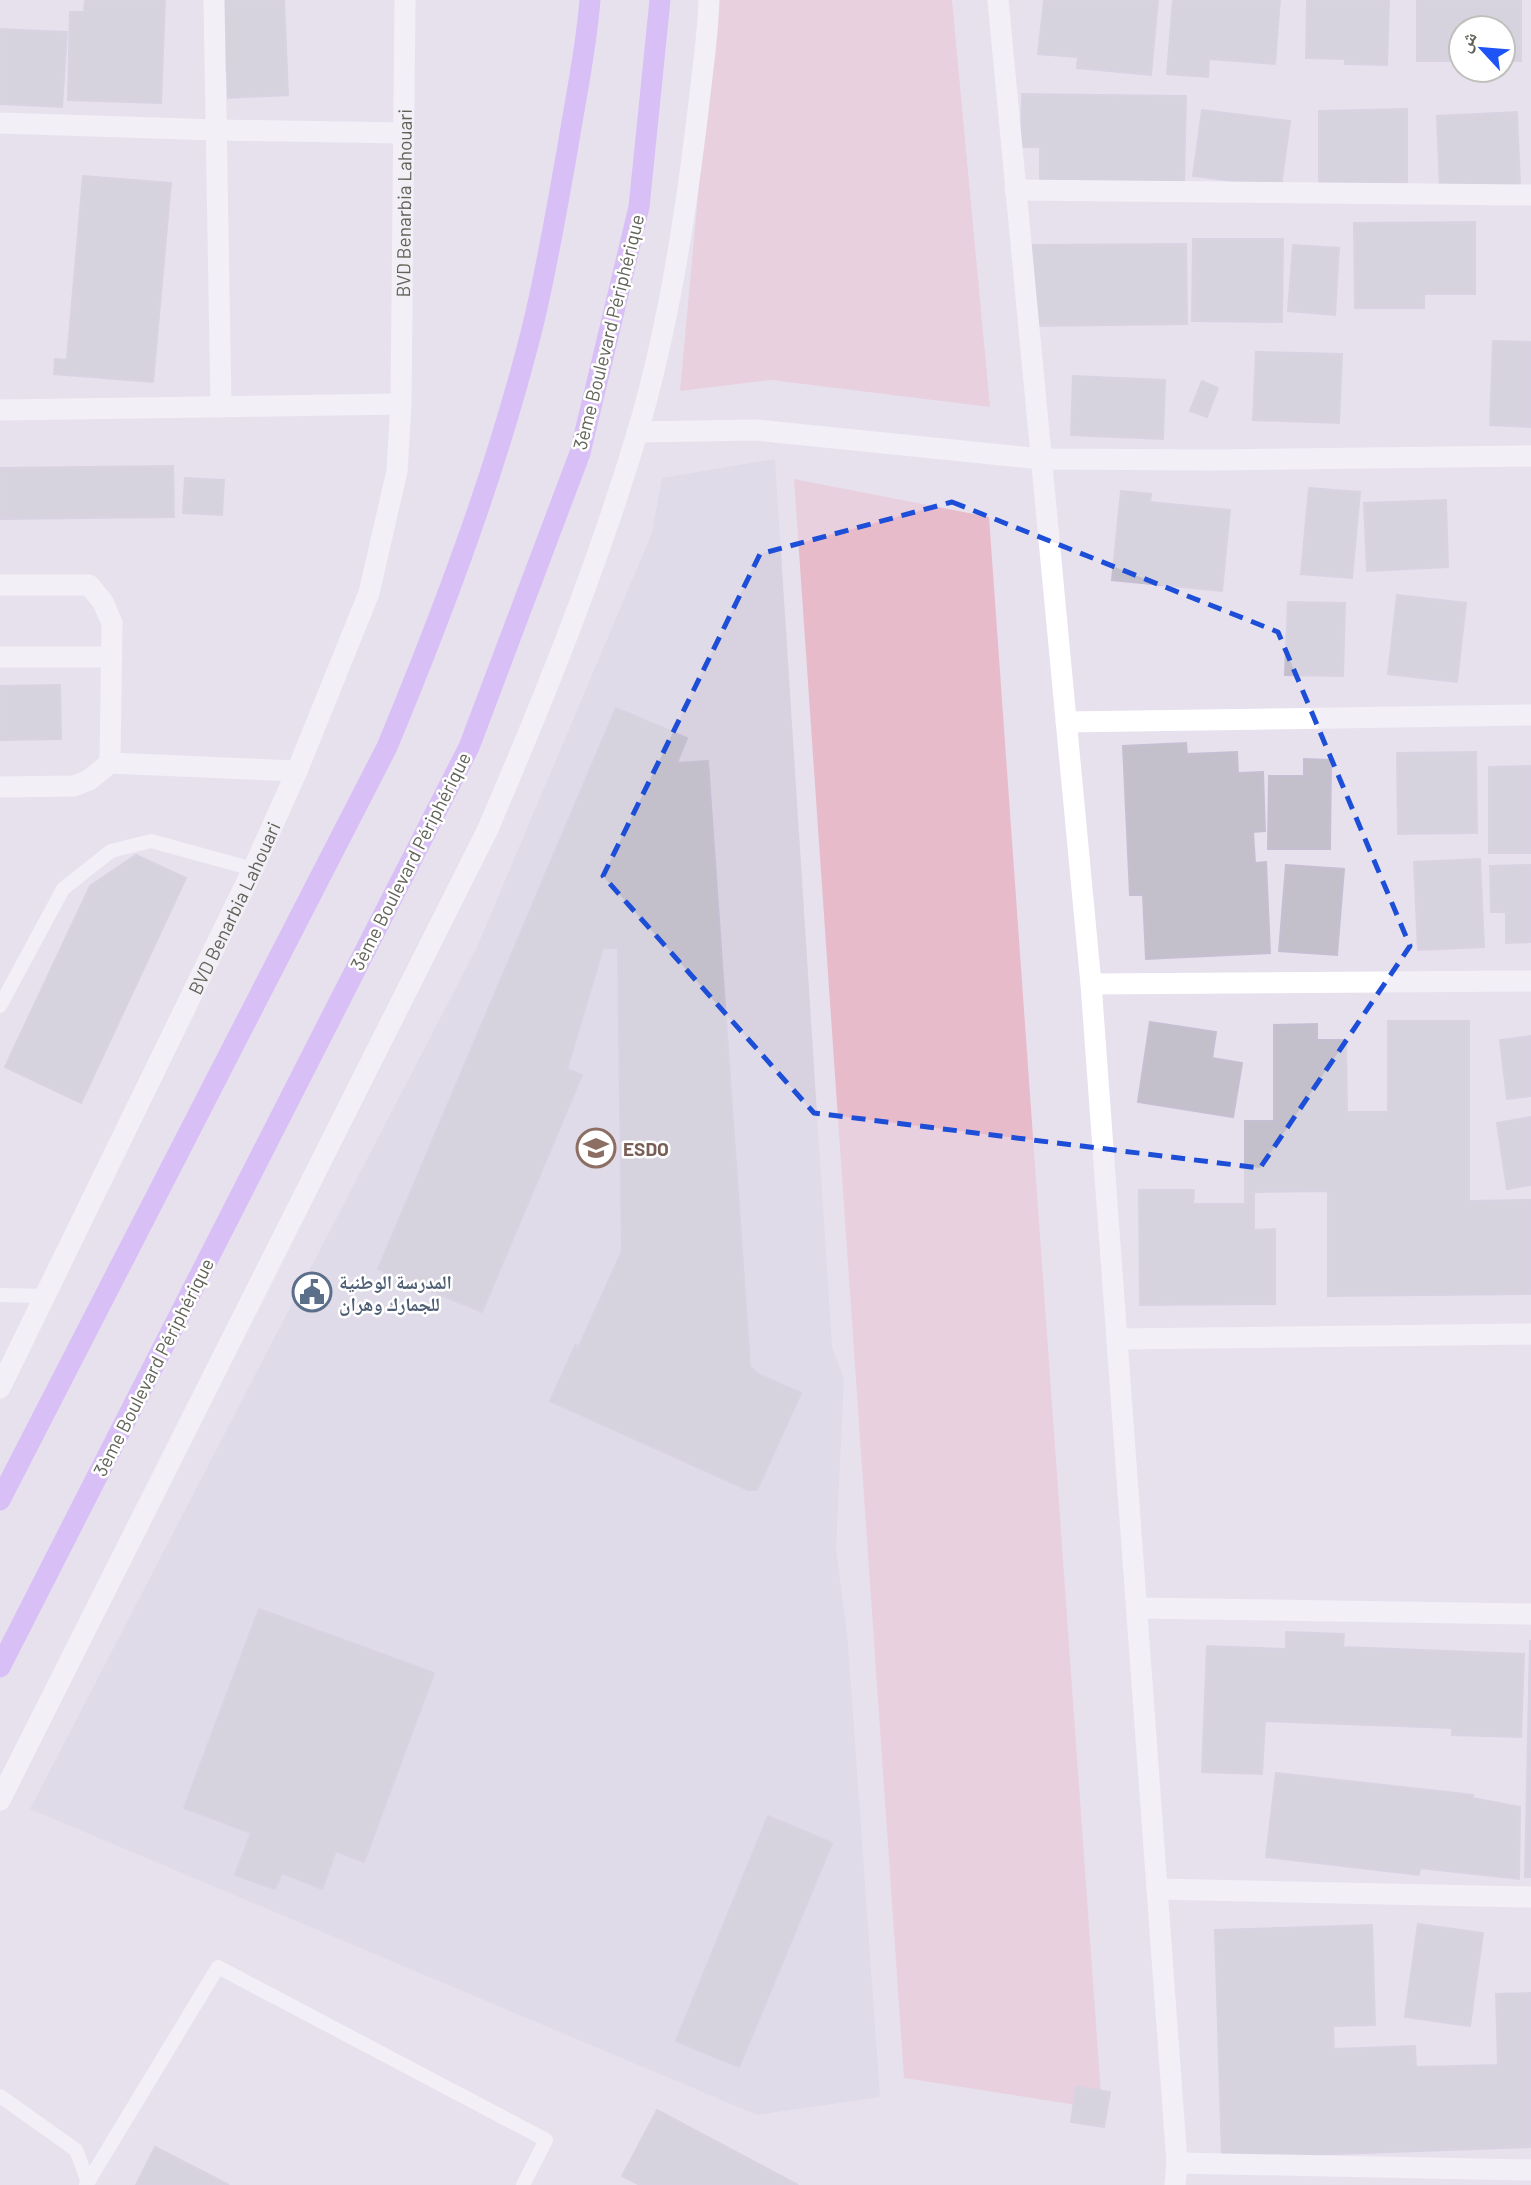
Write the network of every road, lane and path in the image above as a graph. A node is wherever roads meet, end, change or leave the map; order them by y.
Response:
1 (214, 0) edge
2 (405, 0) edge
3 (590, 0) edge
4 (660, 0) edge
5 (709, 0) edge
6 (998, 0) edge
7 (0, 123) edge
8 (216, 130) junction
9 (404, 133) junction
10 (1015, 190) junction
11 (1531, 195) edge
12 (401, 404) junction
13 (222, 407) junction
14 (0, 410) edge
15 (637, 432) junction
16 (1531, 456) edge
17 (1041, 459) junction
18 (0, 585) edge
19 (0, 657) edge
20 (113, 657) junction
21 (1531, 715) edge
22 (1066, 722) junction
23 (110, 763) junction
24 (297, 771) junction
25 (0, 787) edge
26 (253, 869) junction
27 (1531, 981) edge
28 (1091, 984) junction
29 (0, 1006) edge
30 (0, 1295) edge
31 (47, 1296) junction
32 (1531, 1334) edge
33 (1117, 1339) junction
34 (0, 1388) edge
35 (0, 1500) edge
36 (1137, 1608) junction
37 (1531, 1614) edge
38 (0, 1667) edge
39 (0, 1800) edge
40 (1157, 1889) junction
41 (1531, 1897) edge
42 (0, 2096) edge
43 (1177, 2163) junction
44 (1531, 2169) edge
45 (87, 2184) edge
46 (523, 2185) edge
47 (1175, 2185) edge

1 - 8 street
2 - 9 street, BVD Benarbia Lahouari
3 - 35 highway
4 - 38 highway, 3ème Boulevard Périphérique
5 - 15 street
6 - 10 street
7 - 8 street
8 - 9 street
8 - 13 street
9 - 12 street, BVD Benarbia Lahouari
10 - 11 street
10 - 17 street
12 - 13 street
12 - 24 street, BVD Benarbia Lahouari
13 - 14 street
15 - 17 street
15 - 39 street
16 - 17 street
17 - 22 street
18 - 20 street
19 - 20 street
20 - 23 street
21 - 22 street
22 - 28 street
23 - 24 street
23 - 25 street
24 - 26 street, BVD Benarbia Lahouari
26 - 29 lane
26 - 31 street, BVD Benarbia Lahouari
27 - 28 street
28 - 33 street
30 - 31 lane
31 - 34 street, BVD Benarbia Lahouari
32 - 33 street
33 - 36 street
36 - 37 street
36 - 40 street
40 - 41 street
40 - 43 street
42 - 45 lane
43 - 44 street
43 - 47 street
45 - 46 lane

